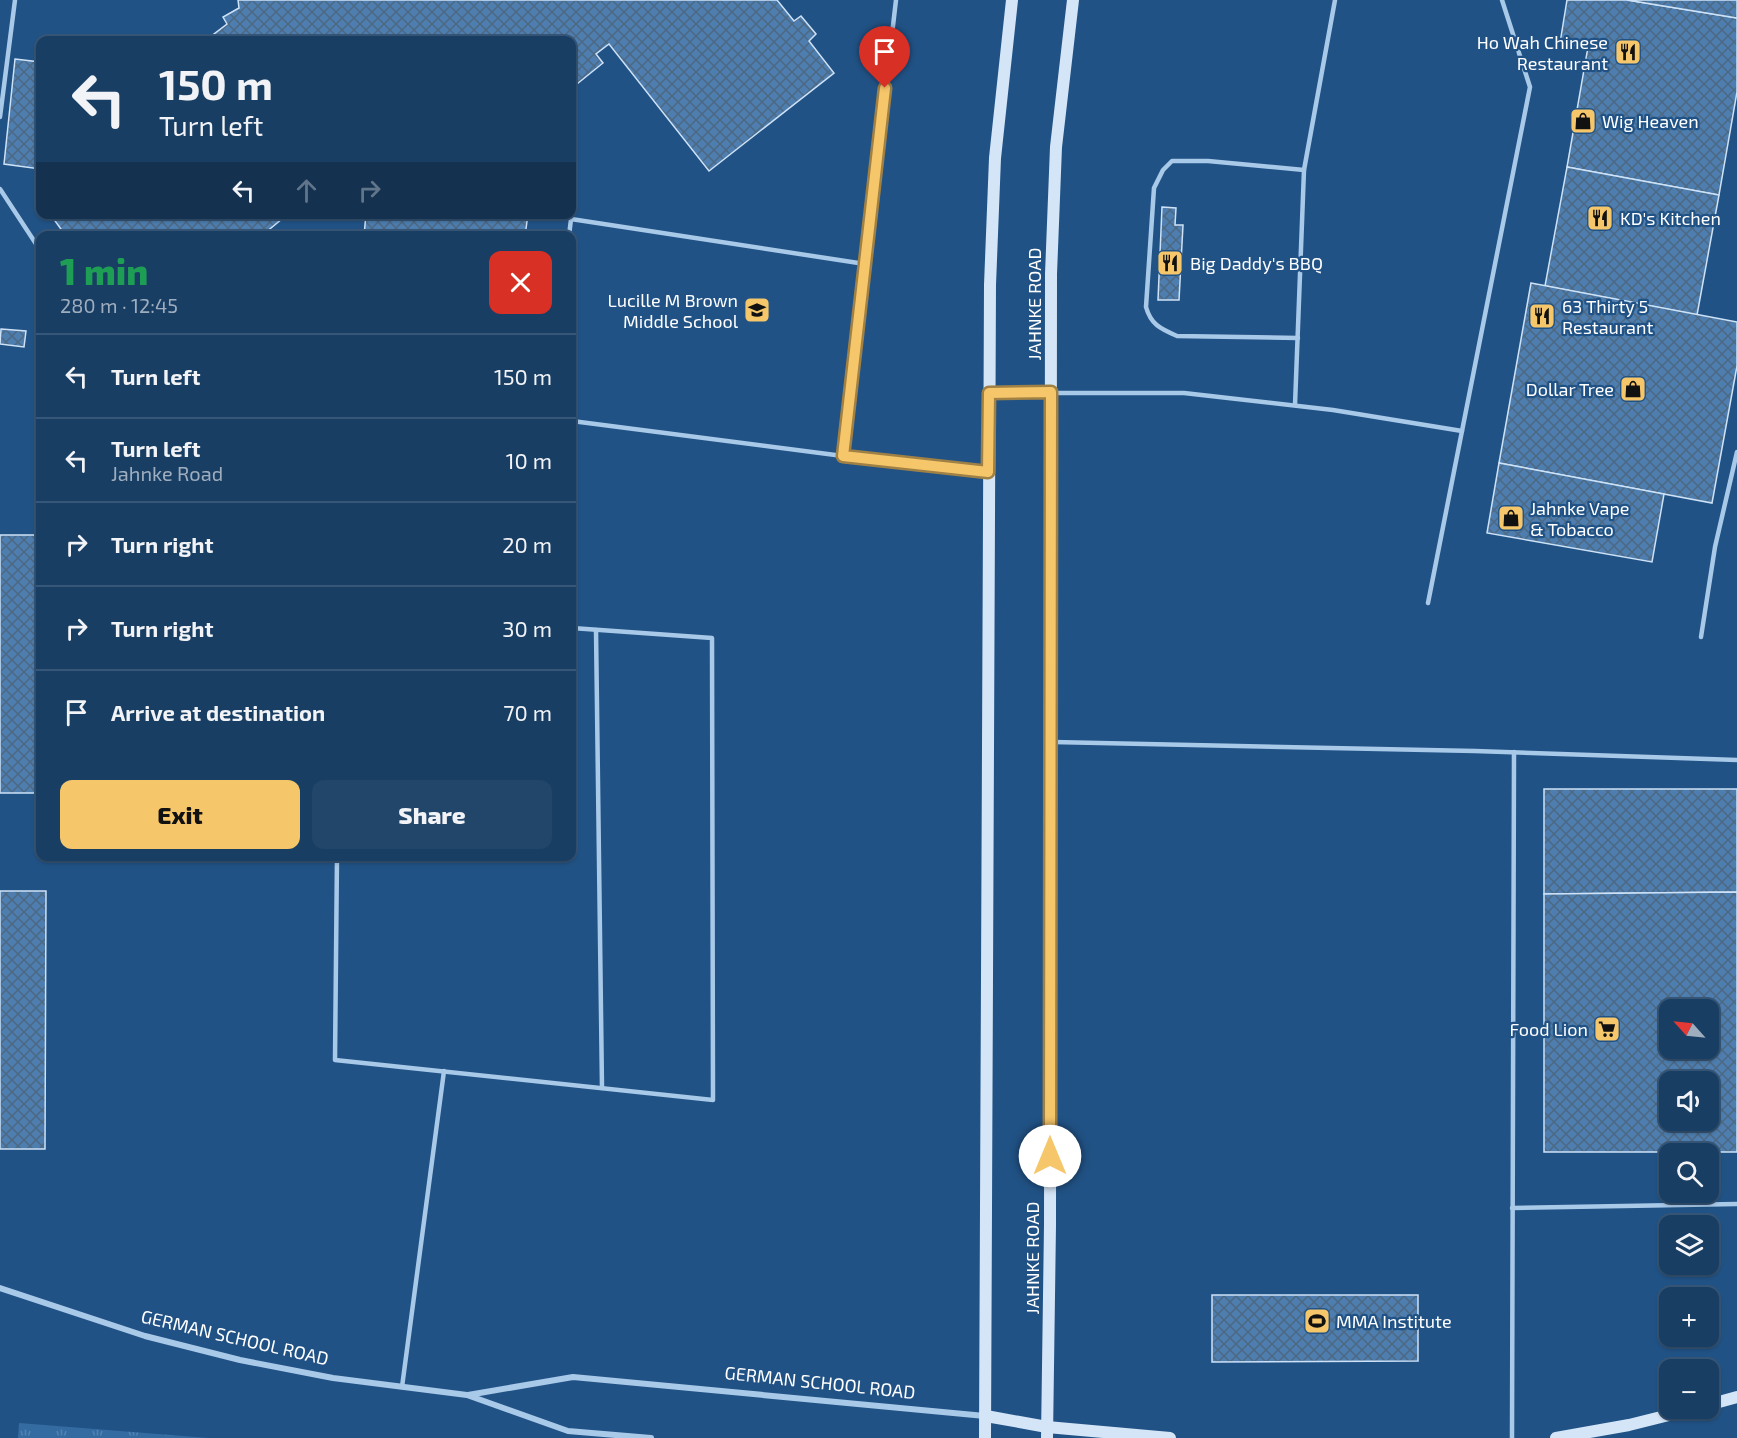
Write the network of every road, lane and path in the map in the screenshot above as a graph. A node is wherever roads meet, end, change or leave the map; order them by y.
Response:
1 (15, 0) edge
2 (896, 0) edge
3 (1012, 0) edge
4 (1073, 0) edge
5 (1335, 0) edge
6 (1502, 0) edge
7 (0, 117) edge
8 (1304, 170) junction
9 (0, 189) edge
10 (571, 219) edge
11 (36, 244) edge
12 (865, 264) junction
13 (1298, 338) junction
14 (1051, 392) junction
15 (989, 393) junction
16 (1295, 405) junction
17 (576, 422) edge
18 (1462, 431) junction
19 (1737, 452) edge
20 (843, 456) junction
21 (988, 472) junction
22 (1428, 603) dead end
23 (576, 628) edge
24 (596, 630) junction
25 (1701, 637) dead end
26 (1050, 742) junction
27 (1514, 753) junction
28 (1737, 760) edge
29 (337, 861) edge
30 (444, 1071) junction
31 (602, 1088) junction
32 (1737, 1204) edge
33 (1512, 1208) junction
34 (0, 1288) edge
35 (402, 1387) junction
36 (467, 1395) junction
37 (1737, 1397) edge
38 (1719, 1402) edge
39 (986, 1416) junction
40 (1659, 1418) edge
41 (1047, 1432) edge
42 (651, 1438) edge
43 (985, 1438) edge
44 (1170, 1438) edge
45 (1512, 1438) edge
46 (1556, 1438) edge

1 - 7 lane
2 - 12 lane
3 - 15 main road
4 - 14 main road, JAHNKE ROAD
5 - 8 lane
6 - 18 lane
8 - 13 lane
8 - 13 lane
9 - 11 lane
10 - 12 lane
12 - 20 lane
13 - 16 lane
14 - 15 lane
14 - 16 lane
14 - 26 main road, JAHNKE ROAD
15 - 21 main road
16 - 18 lane
17 - 20 lane
18 - 22 lane
19 - 25 lane
20 - 21 lane
21 - 39 main road
23 - 24 lane
24 - 31 lane
24 - 31 lane
26 - 27 lane
26 - 41 main road, JAHNKE ROAD
27 - 28 lane
27 - 33 lane
29 - 30 lane
30 - 31 lane
30 - 35 lane
32 - 33 lane
33 - 45 lane
34 - 35 street, GERMAN SCHOOL ROAD
35 - 36 street, GERMAN SCHOOL ROAD
36 - 39 street, GERMAN SCHOOL ROAD
36 - 42 street, GERMAN SCHOOL ROAD
37 - 38 main road
39 - 41 main road, GERMAN SCHOOL ROAD
39 - 43 main road
40 - 46 main road
41 - 44 main road, GERMAN SCHOOL ROAD

